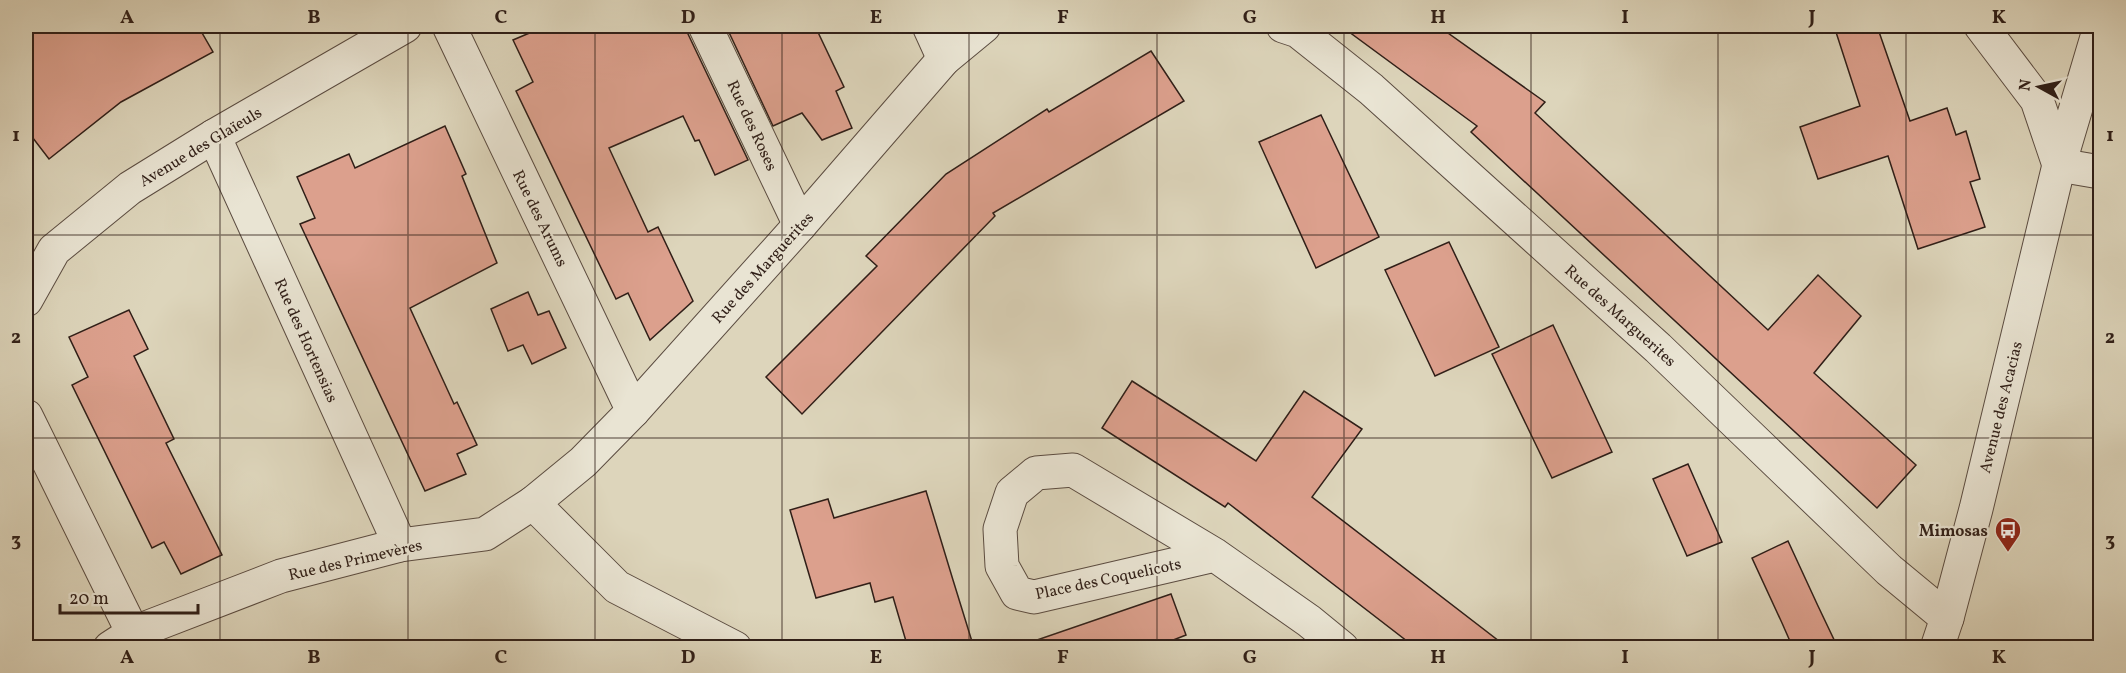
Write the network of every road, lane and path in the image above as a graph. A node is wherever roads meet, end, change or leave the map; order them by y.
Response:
1 (405, 26) edge
2 (449, 26) edge
3 (705, 26) edge
4 (929, 26) edge
5 (984, 26) edge
6 (1283, 26) edge
7 (1981, 26) edge
8 (2100, 27) edge
9 (944, 58) junction
10 (214, 136) junction
11 (2059, 165) junction
12 (2100, 172) edge
13 (800, 225) junction
14 (26, 300) edge
15 (633, 411) junction
16 (26, 416) edge
17 (533, 503) junction
18 (400, 544) junction
19 (1215, 555) junction
20 (1942, 633) edge
21 (122, 640) edge
22 (735, 648) edge
23 (1342, 648) edge

1 - 10 street, Avenue des Glaïeuls
2 - 15 street, Rue des Arums
3 - 13 street, Rue des Roses
4 - 9 street
5 - 9 street, Rue des Marguerites
6 - 20 street, Rue des Marguerites
7 - 11 street
8 - 11 street, Avenue des Acacias
9 - 13 street, Rue des Marguerites
10 - 14 street, Avenue des Glaïeuls
10 - 18 street, Rue des Hortensias
11 - 12 street
11 - 20 street, Avenue des Acacias
13 - 15 street, Rue des Marguerites
15 - 17 street, Rue des Marguerites
16 - 21 street
17 - 18 street, Rue des Primevères
17 - 22 street
18 - 21 street, Rue des Primevères
19 - 19 street, Place des Coquelicots
19 - 23 street, Place des Coquelicots

